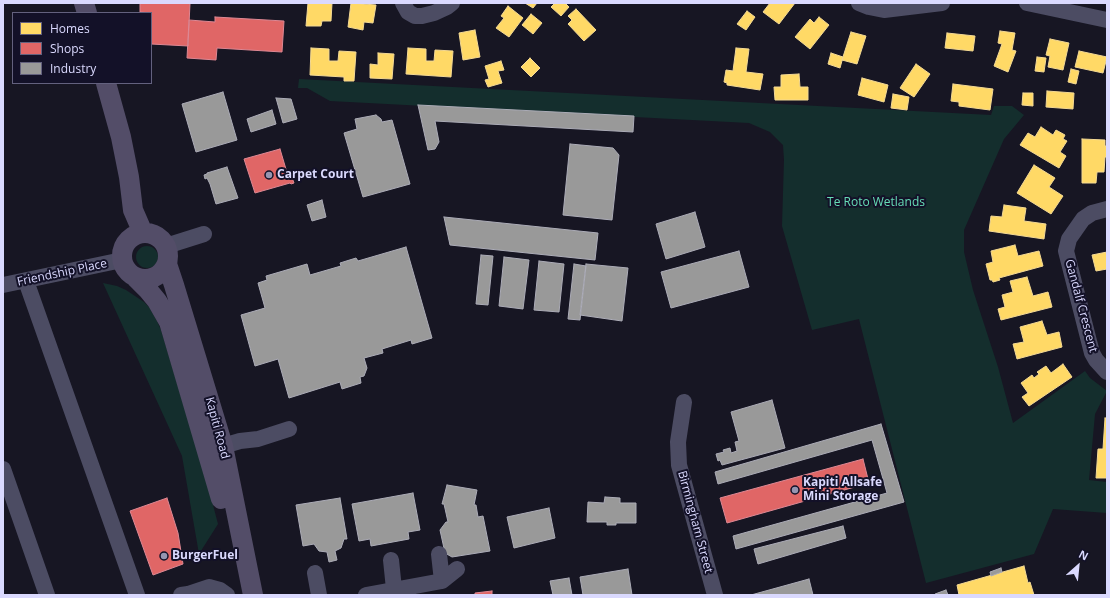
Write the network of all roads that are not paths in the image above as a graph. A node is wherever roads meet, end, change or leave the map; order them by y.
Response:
1 (403, 3) edge
2 (452, 3) edge
3 (859, 3) edge
4 (942, 3) edge
5 (1027, 3) edge
6 (1107, 20) edge
7 (106, 84) edge
8 (1107, 209) edge
9 (143, 233) junction
10 (204, 234) dead end
11 (167, 255) junction
12 (122, 260) junction
13 (136, 278) junction
14 (26, 281) junction
15 (3, 285) edge
16 (1107, 372) edge
17 (684, 402) dead end
18 (289, 429) dead end
19 (223, 446) junction
20 (3, 469) edge
21 (215, 475) junction
22 (439, 554) dead end
23 (391, 560) dead end
24 (457, 569) dead end
25 (315, 572) dead end
26 (442, 581) junction
27 (394, 589) junction
28 (47, 595) edge
29 (136, 595) edge
30 (181, 595) edge
31 (226, 595) edge
32 (240, 595) edge
33 (253, 595) edge
34 (318, 595) edge
35 (366, 595) edge
36 (715, 595) edge

1 - 2 street
3 - 4 street
5 - 6 street
7 - 9 main road
8 - 16 street, Gandalf Crescent
9 - 11 main road
9 - 12 main road
10 - 11 street
11 - 13 main road
11 - 19 main road, Kapiti Road
12 - 13 main road
12 - 14 street, Friendship Place
13 - 21 main road, Kapiti Road
14 - 15 street, Friendship Place
14 - 29 street
17 - 36 street, Birmingham Street
18 - 19 street
19 - 21 main road
19 - 33 main road, Kapiti Road
20 - 28 street
21 - 32 main road, Kapiti Road
22 - 26 street
23 - 27 street
24 - 26 street
25 - 34 street
26 - 27 street
27 - 35 street
30 - 31 street

